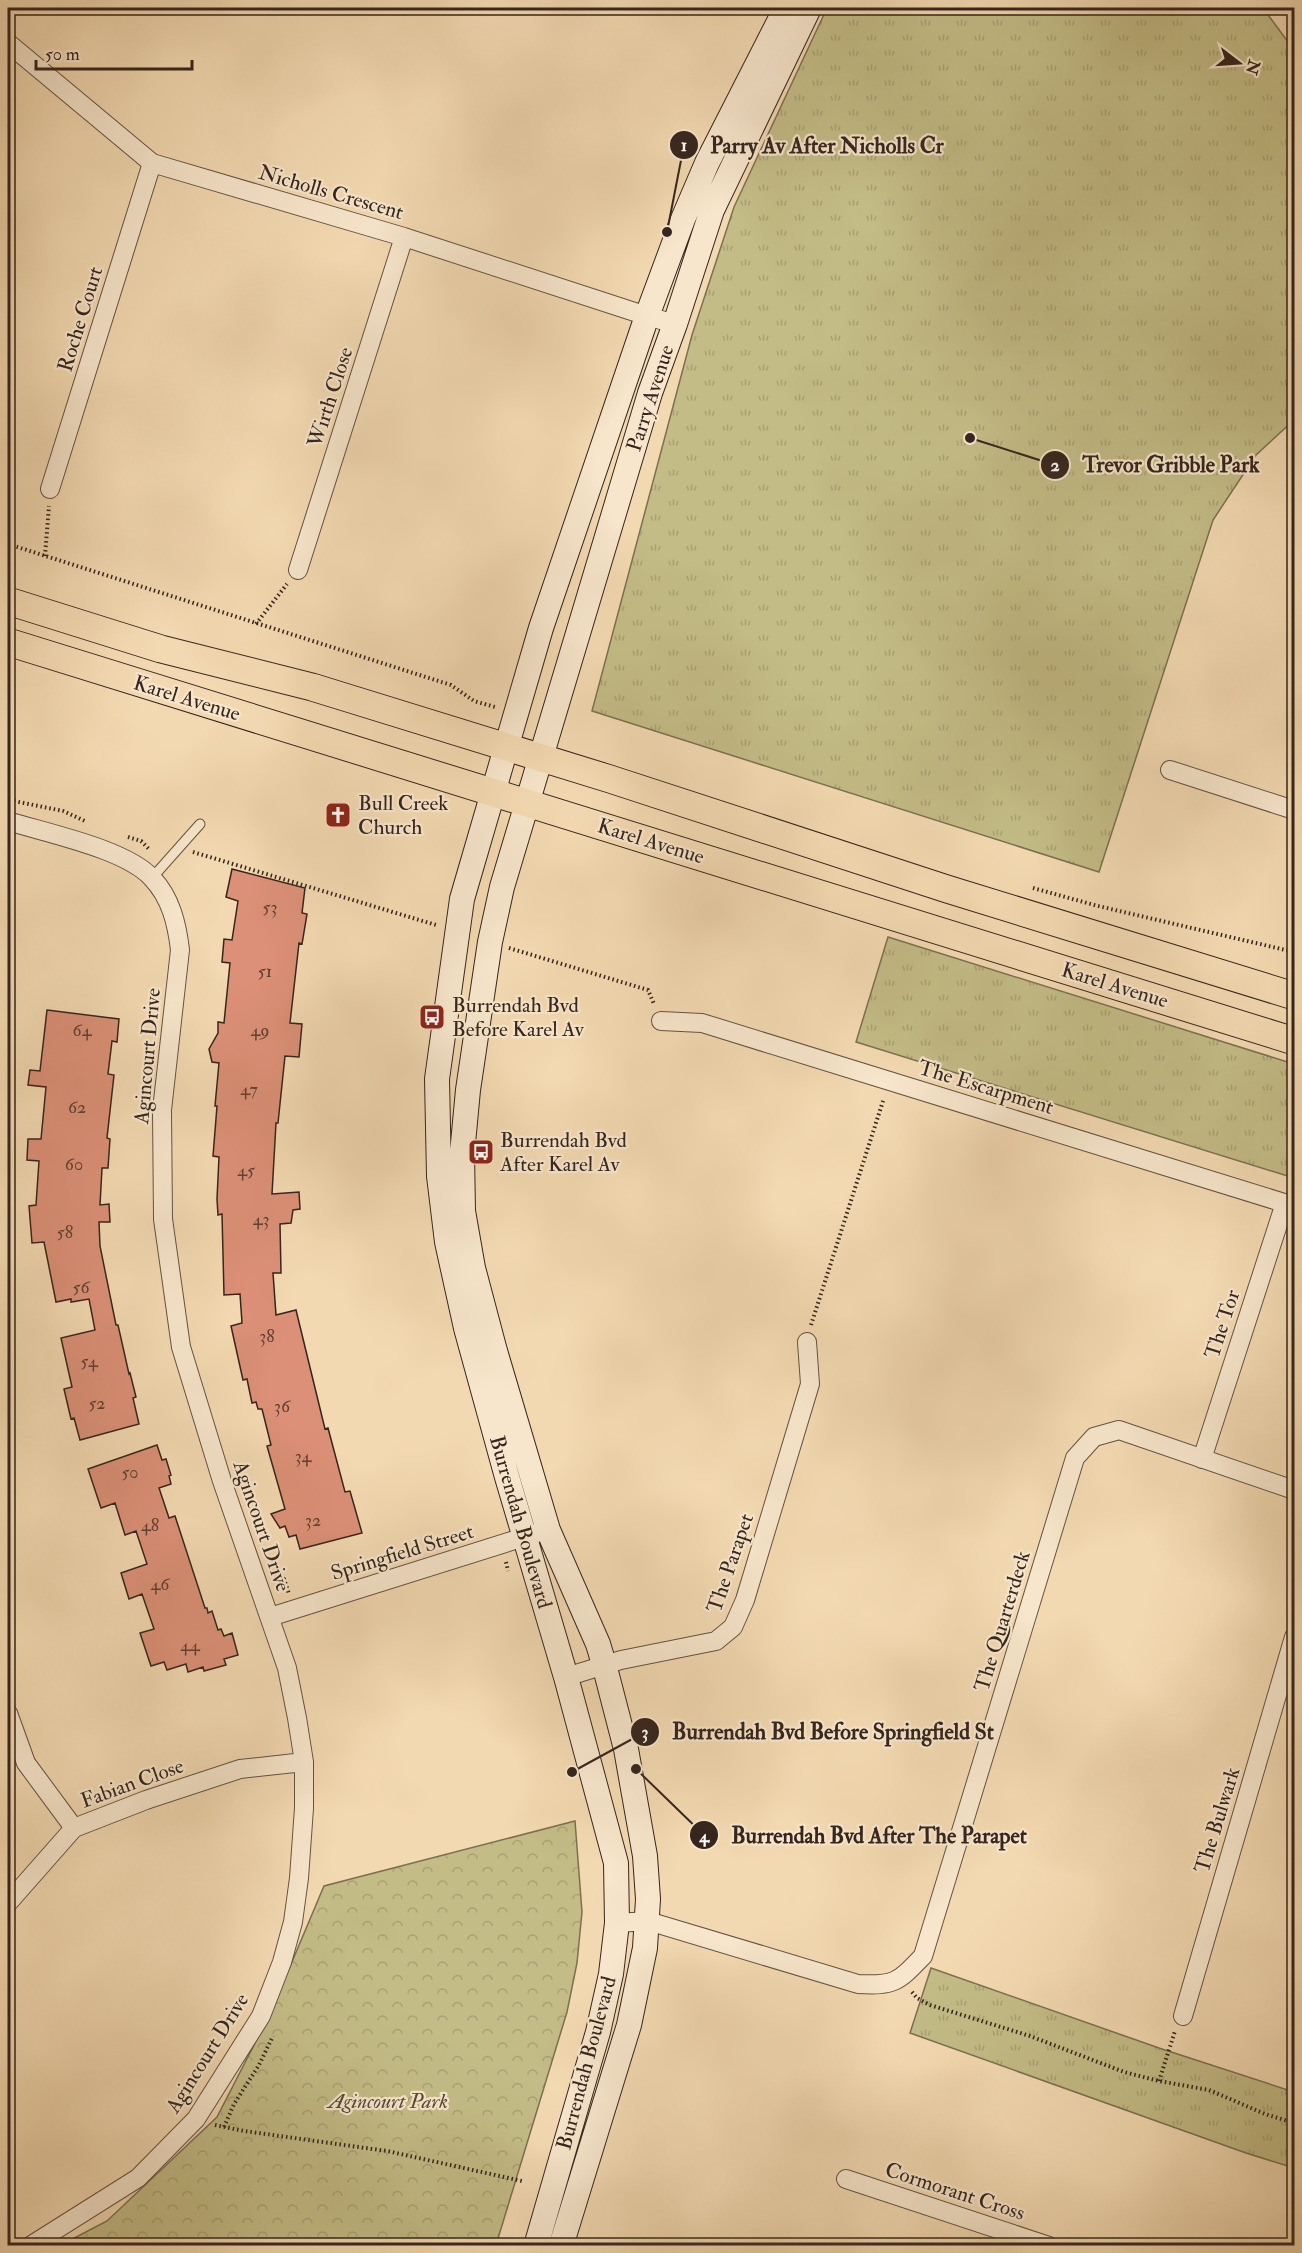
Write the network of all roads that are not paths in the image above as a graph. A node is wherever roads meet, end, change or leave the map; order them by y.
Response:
1 (786, 8) edge
2 (808, 8) edge
3 (8, 43) edge
4 (152, 163) junction
5 (404, 237) junction
6 (647, 316) junction
7 (675, 324) junction
8 (50, 489) road end
9 (298, 570) road end
10 (8, 601) edge
11 (8, 642) edge
12 (506, 748) junction
13 (539, 758) junction
14 (1170, 770) dead end
15 (492, 792) junction
16 (526, 802) junction
17 (1294, 810) edge
18 (8, 821) edge
19 (200, 824) dead end
20 (152, 878) junction
21 (1294, 996) edge
22 (661, 1021) road end
23 (1294, 1041) edge
24 (1290, 1205) edge
25 (807, 1342) road end
26 (1202, 1459) junction
27 (1294, 1490) edge
28 (548, 1530) junction
29 (524, 1538) junction
30 (270, 1617) junction
31 (1294, 1636) edge
32 (604, 1664) junction
33 (566, 1677) junction
34 (8, 1713) edge
35 (304, 1762) junction
36 (74, 1828) junction
37 (8, 1903) edge
38 (648, 1921) junction
39 (618, 1923) junction
40 (1183, 2016) road end
41 (846, 2179) dead end
42 (30, 2246) edge
43 (536, 2246) edge
44 (561, 2246) edge
45 (1049, 2246) edge

1 - 6 main road, Parry Avenue
2 - 7 main road, Parry Avenue
3 - 4 street, Nicholls Crescent
4 - 5 street, Nicholls Crescent
4 - 8 street, Roche Court
5 - 6 street, Nicholls Crescent
5 - 9 street, Wirth Close
6 - 7 street, Nicholls Crescent
6 - 12 main road, Parry Avenue
7 - 13 main road, Parry Avenue
10 - 12 main road, Karel Avenue
11 - 15 main road, Karel Avenue
12 - 13 main road, Karel Avenue
12 - 15 main road, Parry Avenue
13 - 16 main road, Parry Avenue
13 - 21 main road, Karel Avenue
14 - 17 street
15 - 16 main road, Karel Avenue
15 - 29 main road, Burrendah Boulevard
16 - 23 main road, Karel Avenue
16 - 28 main road, Burrendah Boulevard
18 - 20 street, Agincourt Drive
19 - 20 lane
20 - 30 street, Agincourt Drive
22 - 24 street, The Escarpment
24 - 26 street, The Tor
25 - 32 street, The Parapet
26 - 27 street, The Quarterdeck
26 - 38 street, The Quarterdeck
28 - 29 street, Springfield Street
28 - 32 main road, Burrendah Boulevard
29 - 30 street, Springfield Street
29 - 33 main road, Burrendah Boulevard
30 - 35 street, Agincourt Drive
31 - 40 street, The Bulwark
32 - 33 street, The Parapet
32 - 38 main road, Burrendah Boulevard
33 - 39 main road, Burrendah Boulevard
34 - 36 street
35 - 36 street, Fabian Close
35 - 42 street, Agincourt Drive
36 - 37 street, Fabian Close
38 - 39 street, The Quarterdeck
38 - 44 main road, Burrendah Boulevard
39 - 43 main road, Burrendah Boulevard
41 - 45 street, Cormorant Cross

